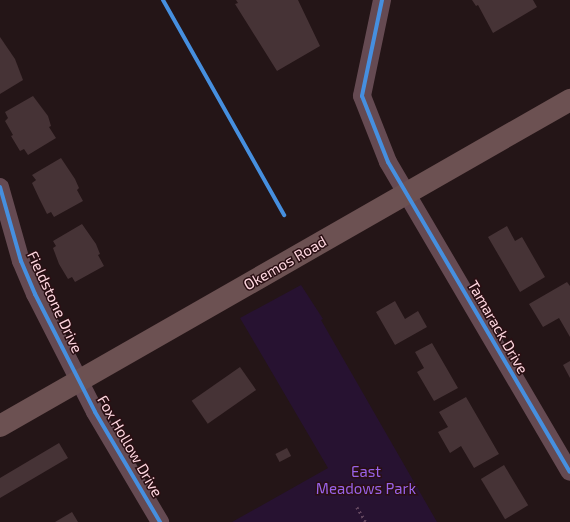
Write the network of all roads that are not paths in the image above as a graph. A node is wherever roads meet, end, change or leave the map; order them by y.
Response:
1 (382, 0) edge
2 (570, 100) edge
3 (0, 186) edge
4 (406, 193) junction
5 (79, 381) junction
6 (0, 426) edge
7 (570, 472) edge
8 (160, 522) edge

1 - 4 street, Tamarack Drive
2 - 4 main road, Okemos Road
3 - 5 street, Fieldstone Drive
4 - 5 main road, Okemos Road
4 - 7 street, Tamarack Drive
5 - 6 main road, Okemos Road
5 - 8 street, Fox Hollow Drive

